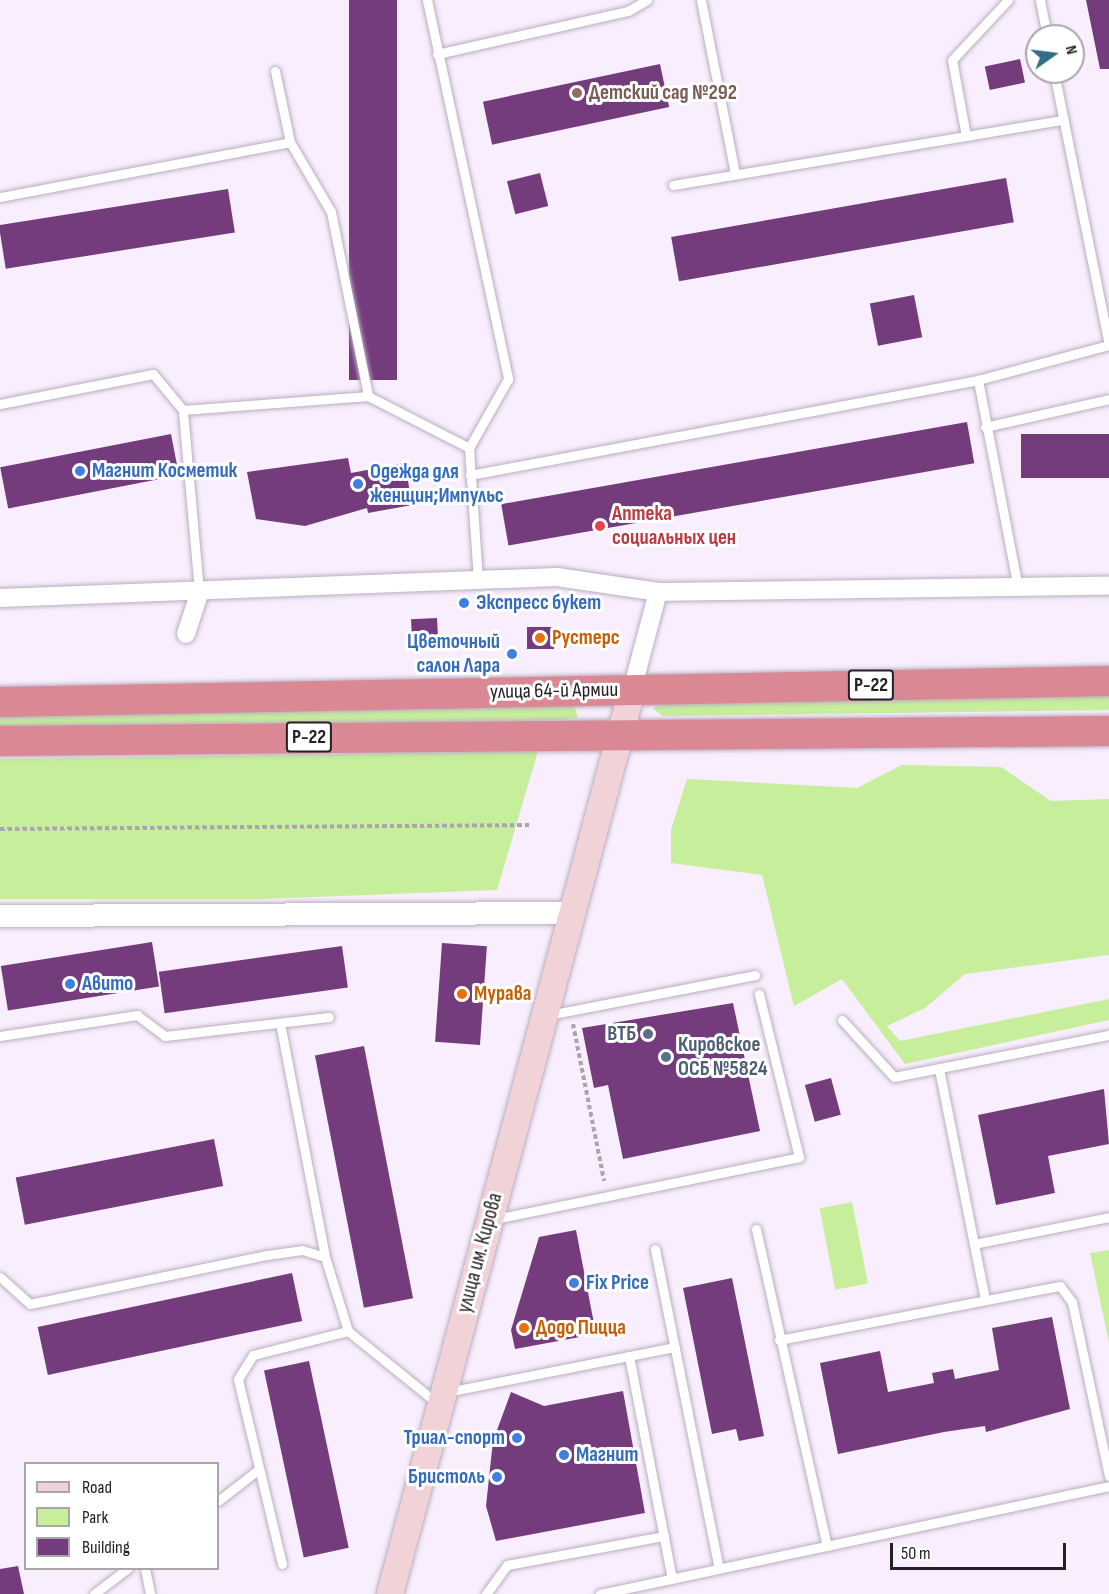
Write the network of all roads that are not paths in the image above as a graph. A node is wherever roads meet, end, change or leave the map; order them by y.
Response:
1 (427, 0) edge
2 (646, 0) edge
3 (701, 0) edge
4 (1008, 0) edge
5 (1040, 0) edge
6 (1045, 24) edge
7 (437, 54) junction
8 (275, 71) dead end
9 (1056, 84) edge
10 (1064, 120) junction
11 (966, 136) junction
12 (290, 142) junction
13 (735, 174) junction
14 (673, 185) dead end
15 (0, 197) edge
16 (978, 380) junction
17 (368, 396) junction
18 (1109, 399) edge
19 (0, 404) edge
20 (183, 410) junction
21 (985, 427) junction
22 (469, 448) junction
23 (470, 475) junction
24 (477, 580) junction
25 (1109, 586) edge
26 (1018, 588) junction
27 (658, 592) junction
28 (199, 594) junction
29 (0, 598) edge
30 (186, 634) dead end
31 (1109, 681) edge
32 (632, 690) junction
33 (0, 702) edge
34 (1109, 731) edge
35 (618, 734) junction
36 (0, 741) edge
37 (570, 912) junction
38 (0, 916) edge
39 (755, 975) dead end
40 (759, 994) dead end
41 (544, 1016) junction
42 (329, 1017) dead end
43 (842, 1020) dead end
44 (280, 1023) junction
45 (1109, 1035) edge
46 (0, 1036) edge
47 (939, 1069) junction
48 (1109, 1216) edge
49 (489, 1220) junction
50 (756, 1229) dead end
51 (974, 1244) junction
52 (655, 1249) dead end
53 (325, 1257) junction
54 (0, 1277) edge
55 (985, 1299) junction
56 (348, 1331) junction
57 (779, 1340) junction
58 (675, 1347) junction
59 (628, 1356) junction
60 (442, 1399) junction
61 (259, 1469) junction
62 (1109, 1476) edge
63 (1109, 1486) edge
64 (219, 1500) edge
65 (664, 1536) junction
66 (827, 1546) junction
67 (282, 1564) dead end
68 (720, 1568) junction
69 (127, 1570) edge
70 (145, 1570) edge
71 (672, 1579) junction
72 (94, 1594) edge
73 (150, 1594) edge
74 (390, 1594) edge
75 (486, 1594) edge
76 (600, 1594) edge

1 - 7 lane
2 - 7 lane
3 - 13 lane
4 - 11 lane
5 - 6 lane
7 - 22 lane
8 - 12 lane
9 - 10 lane
10 - 11 lane
10 - 16 lane
11 - 13 lane
12 - 15 lane
12 - 17 lane
13 - 14 lane
16 - 21 lane
16 - 23 lane
17 - 20 lane
17 - 22 lane
18 - 21 lane
19 - 20 lane
20 - 28 lane
21 - 26 lane
22 - 23 lane
23 - 24 lane
24 - 27 street
24 - 28 street
25 - 26 street
26 - 27 street
27 - 32 street
28 - 29 street
28 - 30 street
31 - 32 highway, улица 64-й Армии / Р-22
32 - 33 highway, улица 64-й Армии / Р-22
32 - 35 main road, улица им. Кирова
34 - 35 highway, улица 64-й Армии / Р-22
35 - 36 highway, улица 64-й Армии / Р-22
35 - 37 main road, улица им. Кирова
37 - 38 street
37 - 41 main road, улица им. Кирова
39 - 41 lane
40 - 49 lane
41 - 49 main road, улица им. Кирова
42 - 44 lane
43 - 47 lane
44 - 46 lane
44 - 53 lane
45 - 47 lane
47 - 51 lane
48 - 51 lane
49 - 60 main road, улица им. Кирова
50 - 57 lane
51 - 55 lane
52 - 58 lane
53 - 54 lane
53 - 56 lane
55 - 57 lane
55 - 62 lane
56 - 60 lane
56 - 61 lane
57 - 66 lane
58 - 59 lane
58 - 68 lane
59 - 60 lane
59 - 65 lane
60 - 74 main road, улица им. Кирова
61 - 64 lane
61 - 67 lane
63 - 66 lane
65 - 71 lane
65 - 75 lane
66 - 68 lane
68 - 71 lane
69 - 72 lane
70 - 73 lane
71 - 76 lane

